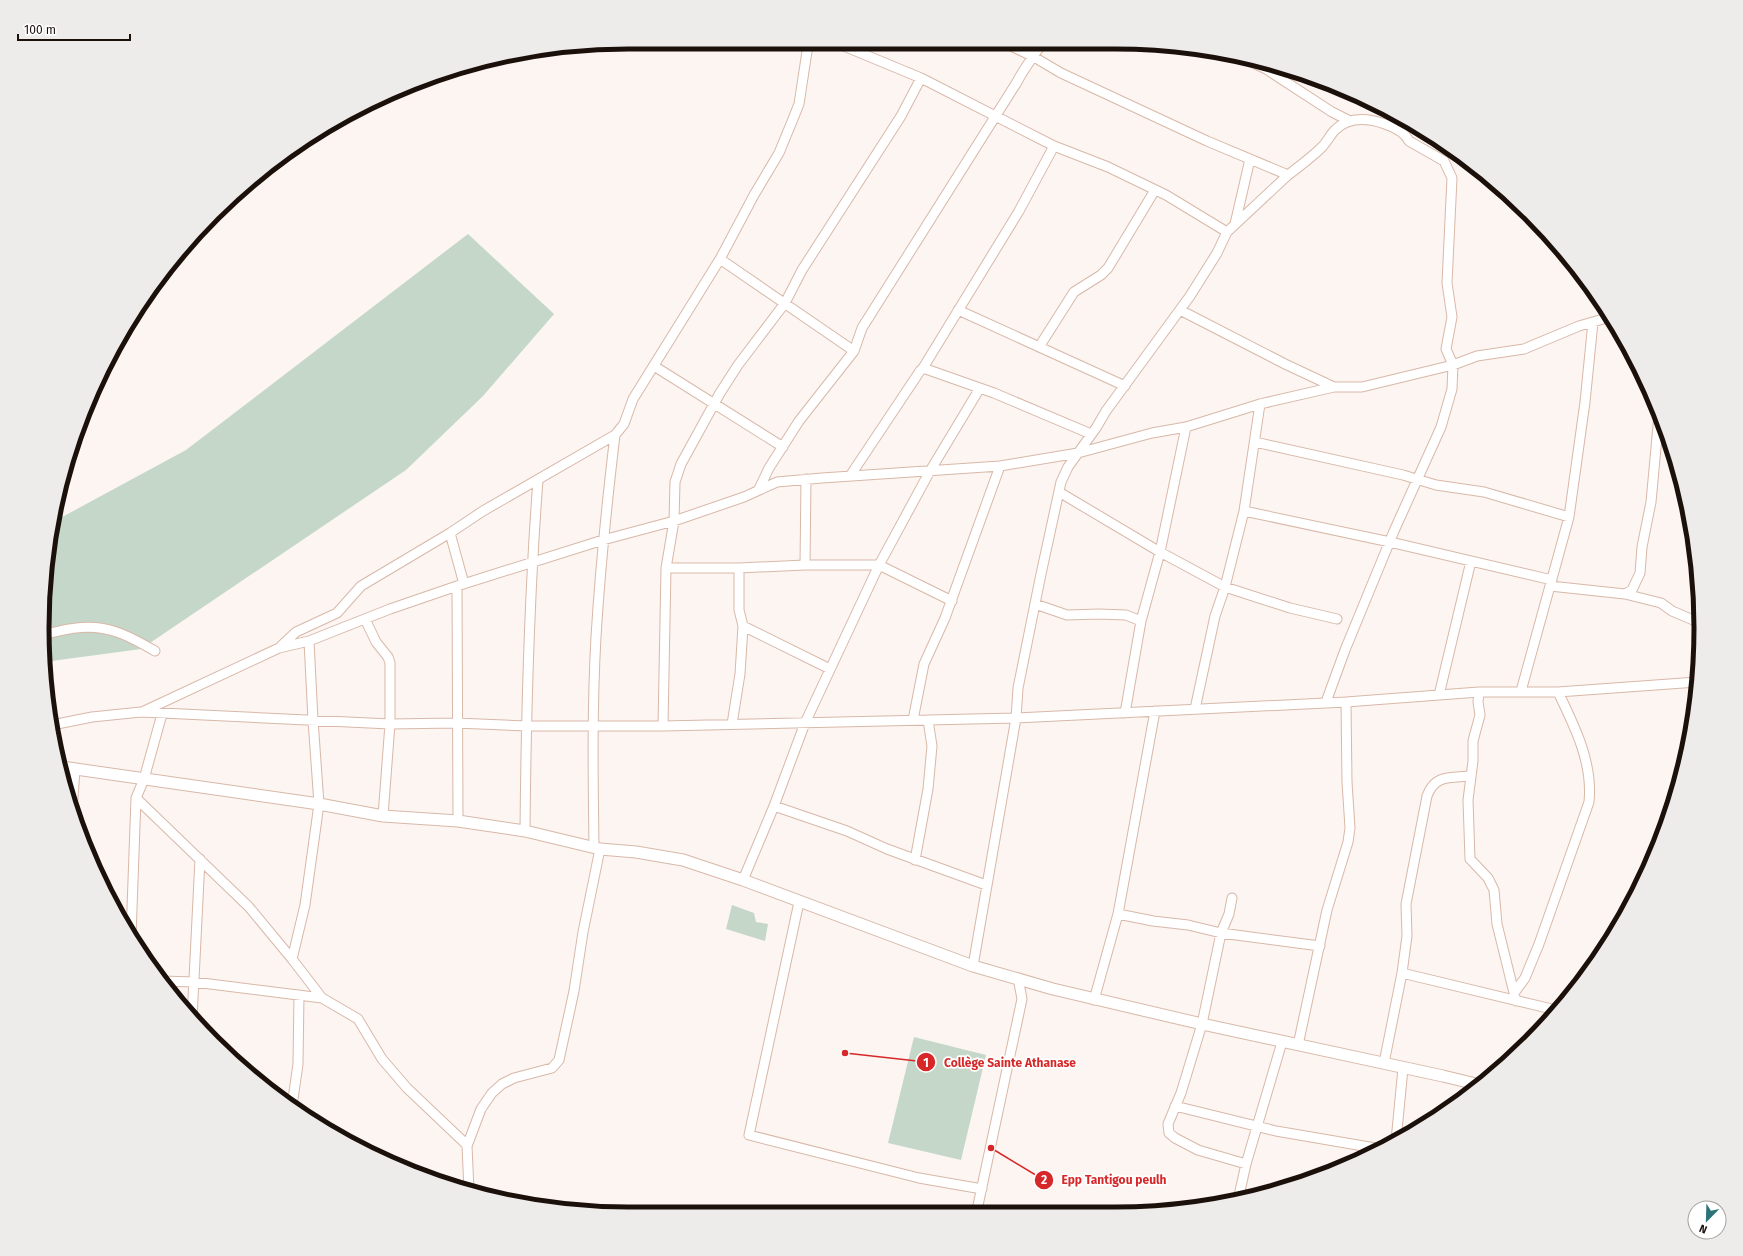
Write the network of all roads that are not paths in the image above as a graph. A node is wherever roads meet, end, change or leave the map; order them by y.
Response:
1 (807, 49) edge
2 (851, 49) edge
3 (1017, 49) edge
4 (1039, 49) edge
5 (1034, 57) junction
6 (1267, 70) edge
7 (921, 78) junction
8 (1332, 112) junction
9 (995, 117) junction
10 (1350, 121) junction
11 (1336, 129) junction
12 (1054, 146) junction
13 (1250, 159) junction
14 (1288, 175) junction
15 (1155, 190) junction
16 (1235, 224) junction
17 (1226, 232) junction
18 (720, 259) junction
19 (785, 303) junction
20 (958, 310) junction
21 (1180, 310) junction
22 (1604, 319) edge
23 (1593, 322) junction
24 (1039, 347) junction
25 (854, 351) junction
26 (1452, 365) junction
27 (654, 366) junction
28 (923, 368) junction
29 (1125, 386) junction
30 (1334, 387) junction
31 (980, 388) junction
32 (714, 404) junction
33 (1260, 404) junction
34 (1657, 426) edge
35 (1186, 427) junction
36 (1092, 434) junction
37 (615, 435) junction
38 (1255, 442) junction
39 (783, 446) junction
40 (1078, 453) junction
41 (1000, 466) junction
42 (930, 470) junction
43 (850, 476) junction
44 (806, 479) junction
45 (538, 480) junction
46 (1418, 480) junction
47 (759, 489) junction
48 (1058, 492) junction
49 (1244, 511) junction
50 (1569, 517) junction
51 (674, 521) junction
52 (450, 533) junction
53 (603, 540) junction
54 (1390, 542) junction
55 (1160, 552) junction
56 (1471, 561) junction
57 (532, 563) junction
58 (805, 565) junction
59 (879, 565) junction
60 (666, 568) junction
61 (739, 568) junction
62 (1551, 583) junction
63 (460, 585) junction
64 (1225, 587) junction
65 (1625, 594) junction
66 (952, 601) junction
67 (1035, 604) junction
68 (365, 619) junction
69 (1338, 619) dead end
70 (1694, 620) edge
71 (1141, 621) junction
72 (743, 626) junction
73 (49, 633) edge
74 (310, 641) junction
75 (279, 648) junction
76 (155, 651) dead end
77 (830, 669) junction
78 (1691, 682) edge
79 (1479, 692) junction
80 (1521, 692) junction
81 (1558, 692) junction
82 (1439, 695) junction
83 (1326, 702) junction
84 (1346, 702) junction
85 (1195, 709) junction
86 (141, 712) junction
87 (1156, 712) junction
88 (1125, 713) junction
89 (162, 714) junction
90 (1016, 718) junction
91 (313, 720) junction
92 (914, 720) junction
93 (928, 720) junction
94 (456, 723) junction
95 (805, 723) junction
96 (57, 724) edge
97 (390, 724) junction
98 (732, 724) junction
99 (526, 726) junction
100 (593, 726) junction
101 (663, 726) junction
102 (67, 768) edge
103 (75, 770) junction
104 (1470, 776) junction
105 (144, 779) junction
106 (73, 792) edge
107 (136, 798) junction
108 (319, 804) junction
109 (774, 806) junction
110 (383, 816) junction
111 (458, 821) junction
112 (525, 831) junction
113 (597, 848) junction
114 (200, 859) junction
115 (914, 860) junction
116 (743, 880) junction
117 (986, 885) junction
118 (1232, 898) dead end
119 (799, 902) junction
120 (1118, 914) junction
121 (131, 925) edge
122 (1221, 933) junction
123 (1320, 946) junction
124 (292, 958) junction
125 (973, 966) junction
126 (1402, 973) junction
127 (1018, 978) junction
128 (170, 981) edge
129 (194, 982) junction
130 (299, 995) junction
131 (1515, 997) junction
132 (322, 998) junction
133 (1094, 1000) junction
134 (1551, 1008) edge
135 (193, 1009) edge
136 (1202, 1024) junction
137 (1282, 1042) junction
138 (1298, 1045) junction
139 (1384, 1063) junction
140 (1403, 1068) junction
141 (1472, 1083) edge
142 (293, 1099) edge
143 (1176, 1106) junction
144 (1258, 1126) junction
145 (1397, 1133) edge
146 (467, 1145) junction
147 (1371, 1147) edge
148 (1246, 1164) junction
149 (469, 1184) edge
150 (982, 1189) junction
151 (1240, 1193) edge
152 (977, 1207) edge

1 - 18 street
2 - 7 street
3 - 5 street
4 - 5 street
5 - 9 street
5 - 13 street
6 - 8 street
7 - 9 street
7 - 19 street
8 - 10 street
8 - 11 street
9 - 12 street
9 - 25 street
10 - 11 street
10 - 26 street
11 - 14 street
12 - 15 street
12 - 20 street
13 - 14 street
13 - 16 street
14 - 16 street
15 - 17 street
15 - 24 street
16 - 17 street
17 - 21 street
18 - 19 street
18 - 27 street
19 - 25 street
19 - 32 street
20 - 24 street
20 - 28 street
21 - 29 street
21 - 30 street
22 - 23 street
23 - 26 street
23 - 50 street
24 - 29 street
25 - 39 street
26 - 30 street
26 - 46 street
27 - 32 street
27 - 37 street
28 - 31 street
28 - 43 street
29 - 36 street
30 - 33 street
31 - 36 street
31 - 42 street
32 - 39 street
32 - 51 street
33 - 35 street
33 - 38 street
34 - 65 street
35 - 40 street
35 - 55 street
36 - 40 street
37 - 45 street
37 - 53 street
38 - 46 street
38 - 49 street
39 - 47 street
40 - 41 street
40 - 48 street
41 - 42 street
41 - 66 street
42 - 43 street
42 - 59 street
43 - 44 street
44 - 47 street
44 - 58 street
45 - 52 street
45 - 57 street
46 - 50 street
46 - 54 street
47 - 51 street
48 - 55 street
48 - 67 street
49 - 54 street
49 - 64 street
50 - 62 street
51 - 53 street
51 - 60 street
52 - 63 street
52 - 75 street
53 - 57 street
53 - 100 street
54 - 56 street
54 - 83 street
55 - 64 street
55 - 71 street
56 - 62 street
56 - 82 street
57 - 63 street
57 - 99 street
58 - 59 street
58 - 61 street
59 - 66 street
59 - 77 street
60 - 61 street
60 - 101 street
61 - 72 street
62 - 65 street
62 - 80 street
63 - 68 street
63 - 94 street
64 - 69 street
64 - 85 street
65 - 70 street
66 - 92 street
67 - 71 street
67 - 90 street
68 - 74 street
68 - 97 street
71 - 88 street
72 - 77 street
72 - 98 street
73 - 76 street
74 - 75 street
74 - 91 street
75 - 86 street
77 - 95 street
78 - 81 street
79 - 80 street
79 - 82 street
79 - 104 street
80 - 81 street
81 - 131 street
82 - 84 street
83 - 84 street
83 - 85 street
84 - 123 street
85 - 87 street
86 - 89 street
86 - 96 street
87 - 88 street
87 - 120 street
88 - 90 street
89 - 91 street
89 - 105 street
90 - 93 street
90 - 117 street
91 - 97 street
91 - 108 street
92 - 93 street
92 - 95 street
93 - 115 street
94 - 97 street
94 - 99 street
94 - 111 street
95 - 98 street
95 - 109 street
97 - 110 street
98 - 101 street
99 - 100 street
99 - 112 street
100 - 101 street
100 - 113 street
102 - 103 main road
103 - 105 main road
103 - 106 street
104 - 126 street
104 - 131 street
105 - 107 street
105 - 108 main road
107 - 114 street
107 - 121 street
108 - 110 main road
108 - 124 street
109 - 115 street
109 - 116 street
110 - 111 main road
111 - 112 main road
112 - 113 main road
113 - 116 main road
113 - 146 street
114 - 124 street
114 - 129 street
115 - 117 street
116 - 119 main road
117 - 125 street
118 - 122 street
119 - 125 main road
119 - 150 street
120 - 122 street
120 - 133 street
122 - 123 street
122 - 136 street
123 - 138 street
124 - 132 street
125 - 127 main road
126 - 131 street
126 - 139 street
127 - 133 main road
127 - 150 street
128 - 129 street
129 - 130 street
129 - 135 street
130 - 132 street
130 - 142 street
131 - 134 street
132 - 146 street
133 - 136 main road
136 - 137 main road
136 - 143 street
137 - 138 main road
137 - 144 street
138 - 139 main road
139 - 140 main road
140 - 141 main road
140 - 145 street
143 - 144 street
143 - 148 street
144 - 147 street
144 - 148 street
146 - 149 street
148 - 151 street
150 - 152 street

